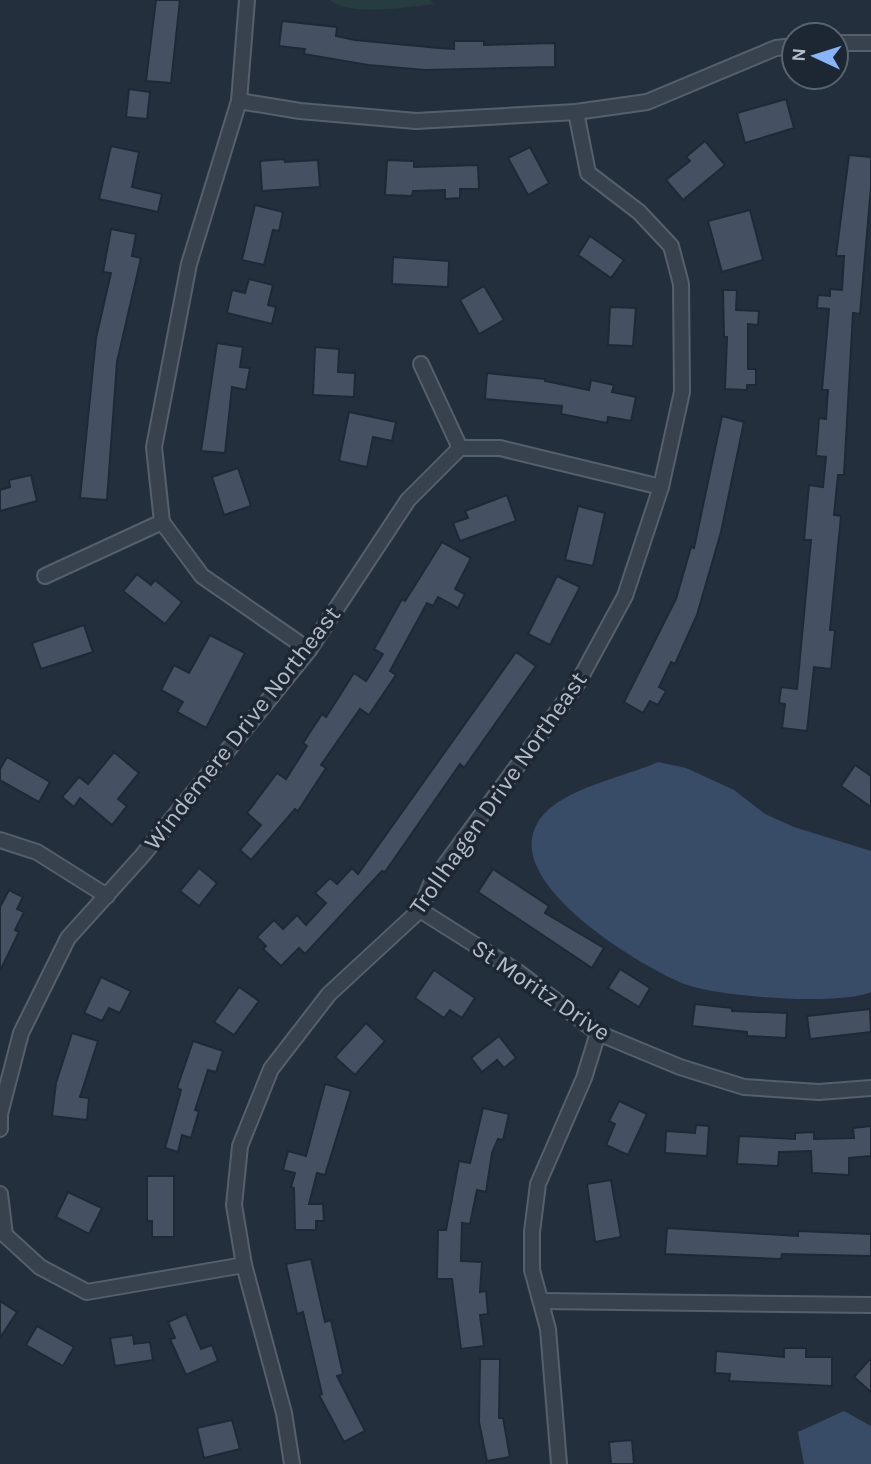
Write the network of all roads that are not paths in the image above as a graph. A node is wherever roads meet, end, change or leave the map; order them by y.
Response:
1 (247, 0) edge
2 (850, 43) edge
3 (871, 43) edge
4 (780, 48) edge
5 (239, 101) junction
6 (576, 112) junction
7 (421, 364) dead end
8 (460, 448) junction
9 (661, 487) junction
10 (162, 522) junction
11 (45, 576) dead end
12 (309, 650) junction
13 (0, 840) edge
14 (107, 896) junction
15 (420, 911) junction
16 (598, 1033) junction
17 (871, 1088) edge
18 (0, 1114) edge
19 (0, 1129) edge
20 (0, 1194) edge
21 (244, 1265) junction
22 (541, 1301) junction
23 (871, 1305) edge
24 (292, 1464) edge
25 (558, 1464) edge

1 - 5 street
2 - 3 street
4 - 6 street
5 - 6 street
5 - 10 street
6 - 9 street, Trollhagen Drive Northeast
7 - 8 street
8 - 9 street
8 - 12 street, Windemere Drive Northeast
9 - 15 street, Trollhagen Drive Northeast
10 - 11 street
10 - 12 street
12 - 14 street, Windemere Drive Northeast
13 - 14 street
14 - 18 street, Windemere Drive Northeast
15 - 16 street, St Moritz Drive
15 - 21 street, Trollhagen Drive Northeast
16 - 17 street, St Moritz Drive
16 - 22 street
18 - 19 street, Windemere Drive Northeast
20 - 21 street
21 - 24 street, Trollhagen Drive Northeast
22 - 23 street
22 - 25 street

